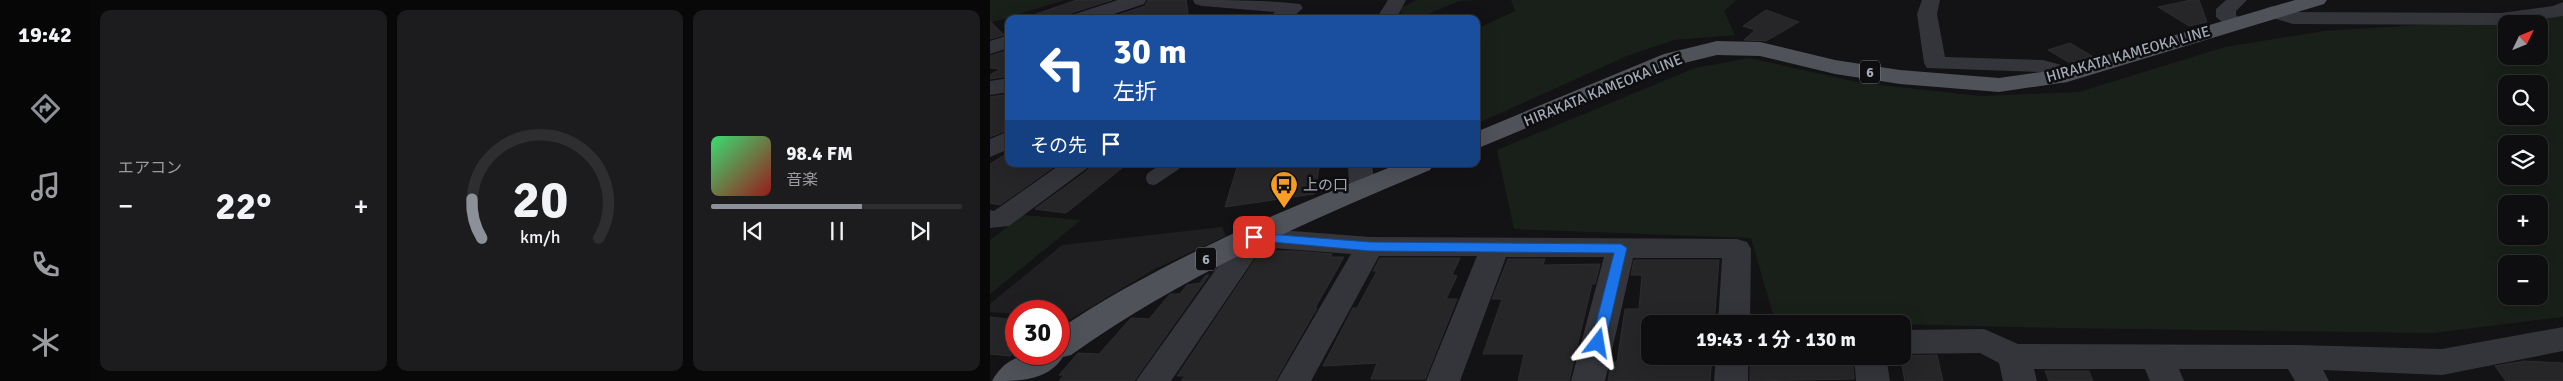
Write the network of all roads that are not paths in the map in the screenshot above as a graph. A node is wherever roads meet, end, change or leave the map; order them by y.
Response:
1 (1137, 0) edge
2 (1202, 0) edge
3 (1397, 0) edge
4 (1931, 0) edge
5 (2238, 0) edge
6 (2317, 0) edge
7 (2563, 8) edge
8 (2273, 12) junction
9 (1091, 15) edge
10 (1283, 15) edge
11 (1388, 15) edge
12 (2235, 22) junction
13 (1005, 42) edge
14 (990, 48) edge
15 (2059, 78) junction
16 (1005, 86) edge
17 (990, 88) edge
18 (1480, 139) edge
19 (1005, 141) edge
20 (990, 150) edge
21 (1073, 167) edge
22 (1170, 167) edge
23 (1406, 167) edge
24 (1361, 176) edge
25 (1153, 178) dead end
26 (990, 219) edge
27 (1254, 237) junction
28 (1370, 246) junction
29 (1495, 248) junction
30 (1621, 248) junction
31 (1734, 315) edge
32 (1070, 338) edge
33 (2563, 339) edge
34 (1911, 342) edge
35 (1033, 365) edge
36 (1732, 365) edge
37 (1871, 365) edge
38 (2017, 368) edge
39 (2162, 369) edge
40 (2305, 369) edge
41 (2450, 371) edge
42 (1010, 381) edge
43 (1153, 381) edge
44 (1294, 381) edge
45 (1443, 381) edge
46 (1588, 381) edge
47 (1731, 381) edge
48 (1873, 381) edge

1 - 9 street
2 - 10 street
3 - 11 street
4 - 15 street
5 - 12 street
6 - 8 main road, HIRAKATA KAMEOKA LINE / 6
7 - 8 street
8 - 12 main road, HIRAKATA KAMEOKA LINE / 6
12 - 15 main road, HIRAKATA KAMEOKA LINE / 6
13 - 14 street
15 - 18 main road, HIRAKATA KAMEOKA LINE / 6
16 - 17 street
19 - 20 street
21 - 26 street
22 - 25 lane
23 - 24 main road, 6
24 - 27 main road, 6
27 - 28 street
27 - 32 main road, 6
27 - 43 street
28 - 29 street
28 - 44 street
29 - 30 street
29 - 45 street
30 - 31 street
30 - 46 street
33 - 41 street
34 - 38 street
35 - 42 main road
36 - 47 street
37 - 48 street
38 - 39 street
39 - 40 street
40 - 41 street

